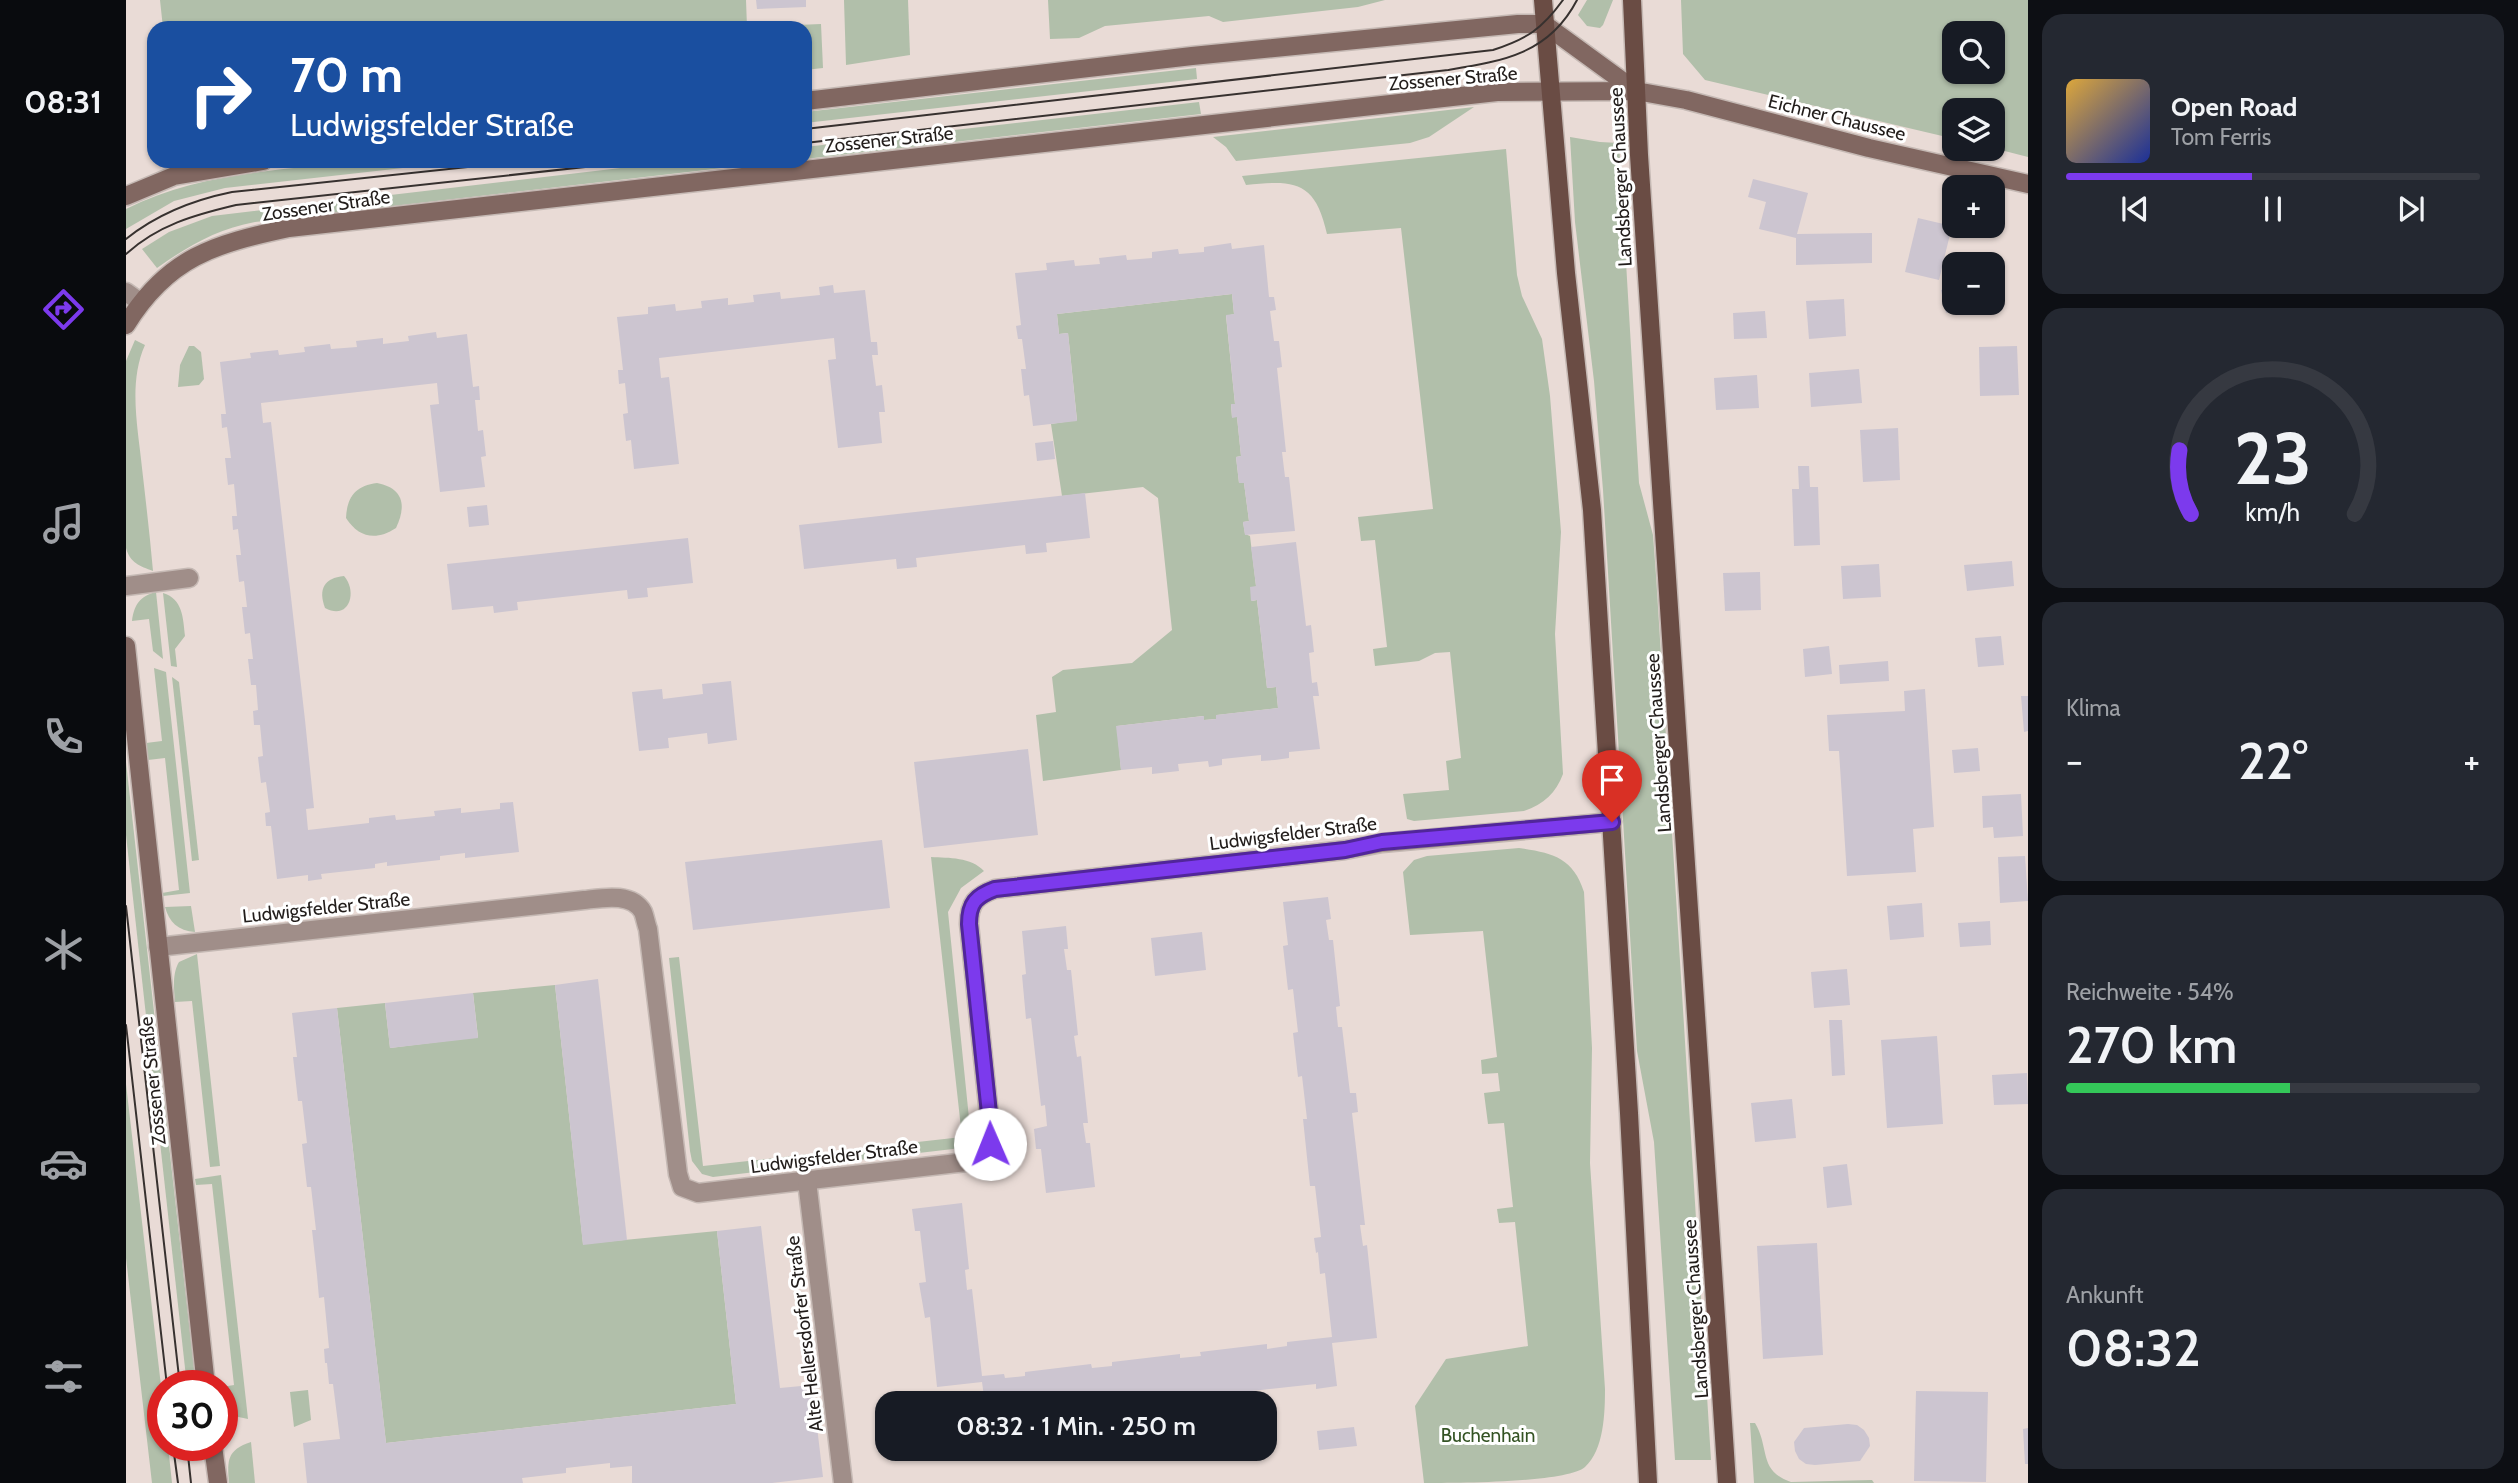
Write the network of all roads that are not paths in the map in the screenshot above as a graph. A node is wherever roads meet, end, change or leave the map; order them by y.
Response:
1 (1543, 0) edge
2 (1632, 0) edge
3 (1544, 24) junction
4 (1636, 91) junction
5 (1551, 92) junction
6 (1608, 92) joint
7 (812, 99) edge
8 (221, 168) edge
9 (2028, 184) edge
10 (126, 196) edge
11 (133, 297) edge
12 (126, 325) edge
13 (189, 578) dead end
14 (126, 586) edge
15 (126, 646) edge
16 (1612, 822) junction
17 (158, 947) junction
18 (807, 1181) junction
19 (204, 1370) edge
20 (215, 1461) edge
21 (218, 1483) edge
22 (843, 1483) edge
23 (1648, 1483) edge
24 (1727, 1483) edge

1 - 3 main road
2 - 4 main road, Landsberger Chaussee
3 - 4 street, Eichner Chaussee
3 - 5 main road
3 - 7 street
4 - 6 street, Eichner Chaussee
4 - 9 street, Eichner Chaussee
4 - 24 main road, Landsberger Chaussee
5 - 6 street, Zossener Straße
5 - 11 street, Zossener Straße
5 - 16 main road
8 - 10 street
11 - 12 street, Zossener Straße
13 - 14 street
15 - 17 street, Zossener Straße
16 - 18 street, Ludwigsfelder Straße
16 - 23 main road
17 - 18 street, Ludwigsfelder Straße
17 - 19 street, Zossener Straße
18 - 22 street, Alte Hellersdorfer Straße
20 - 21 street

